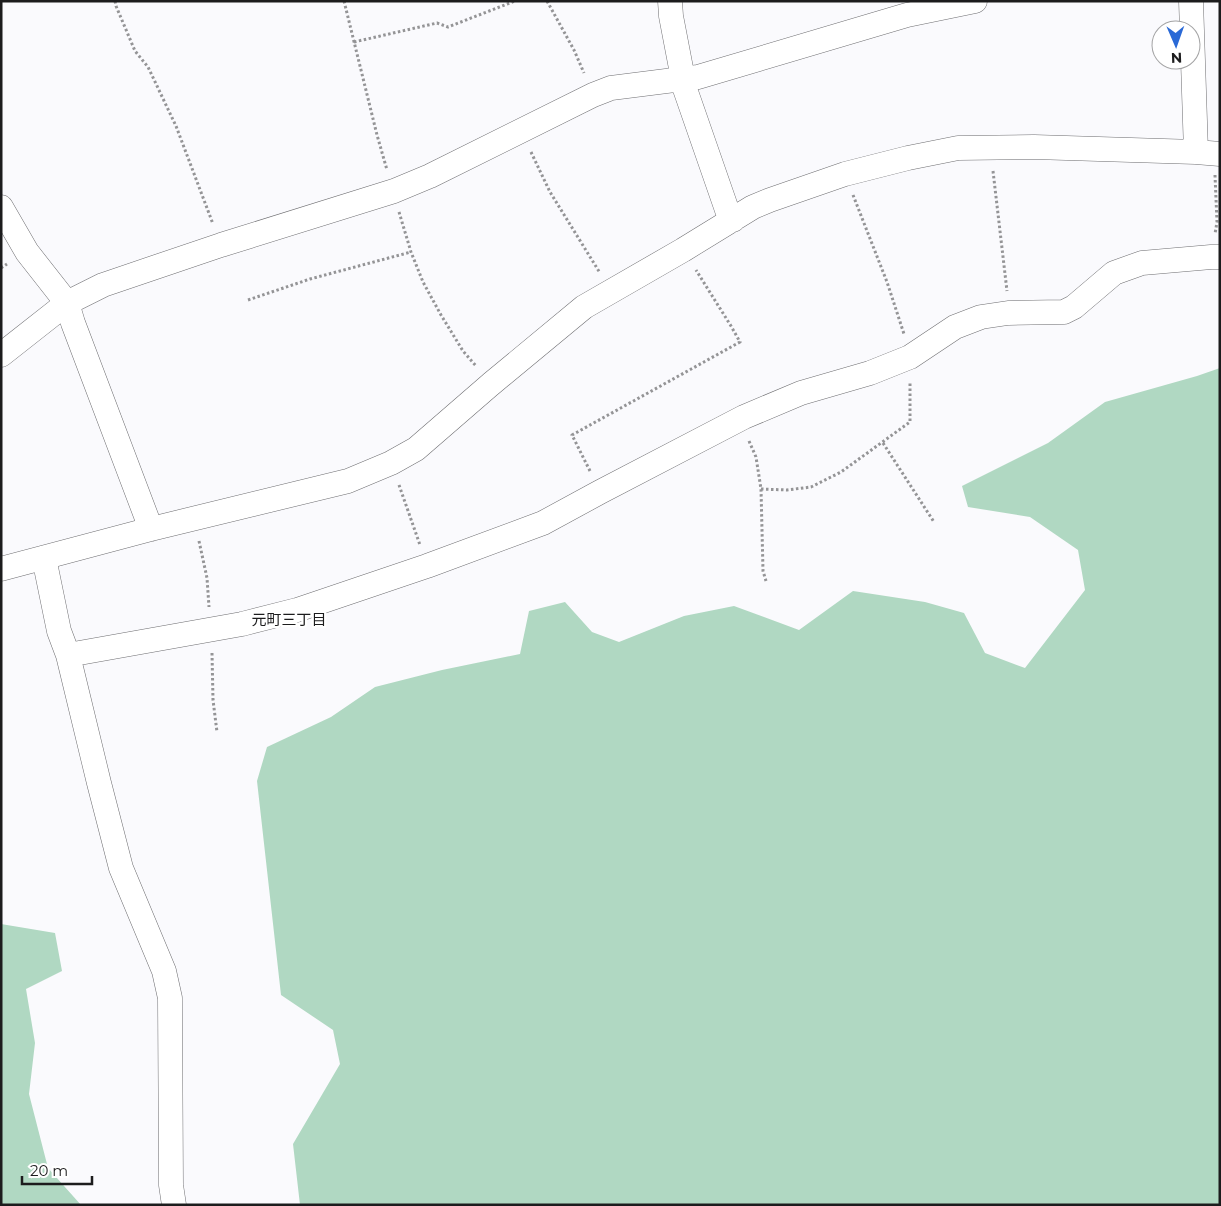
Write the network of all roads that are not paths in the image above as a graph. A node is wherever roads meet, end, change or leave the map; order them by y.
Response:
1 (670, 1) edge
2 (975, 1) edge
3 (1191, 1) edge
4 (683, 79) junction
5 (1210, 153) edge
6 (1, 207) edge
7 (733, 220) junction
8 (1216, 257) edge
9 (67, 303) junction
10 (1, 355) edge
11 (151, 529) junction
12 (44, 558) junction
13 (1, 569) edge
14 (68, 655) junction
15 (174, 1205) edge

1 - 4 street
2 - 4 street
3 - 5 street
4 - 7 street
4 - 9 street
5 - 7 street
6 - 9 street
7 - 11 street
8 - 14 street
9 - 10 street
9 - 11 street
11 - 12 street
12 - 13 street
12 - 14 street
14 - 15 street

